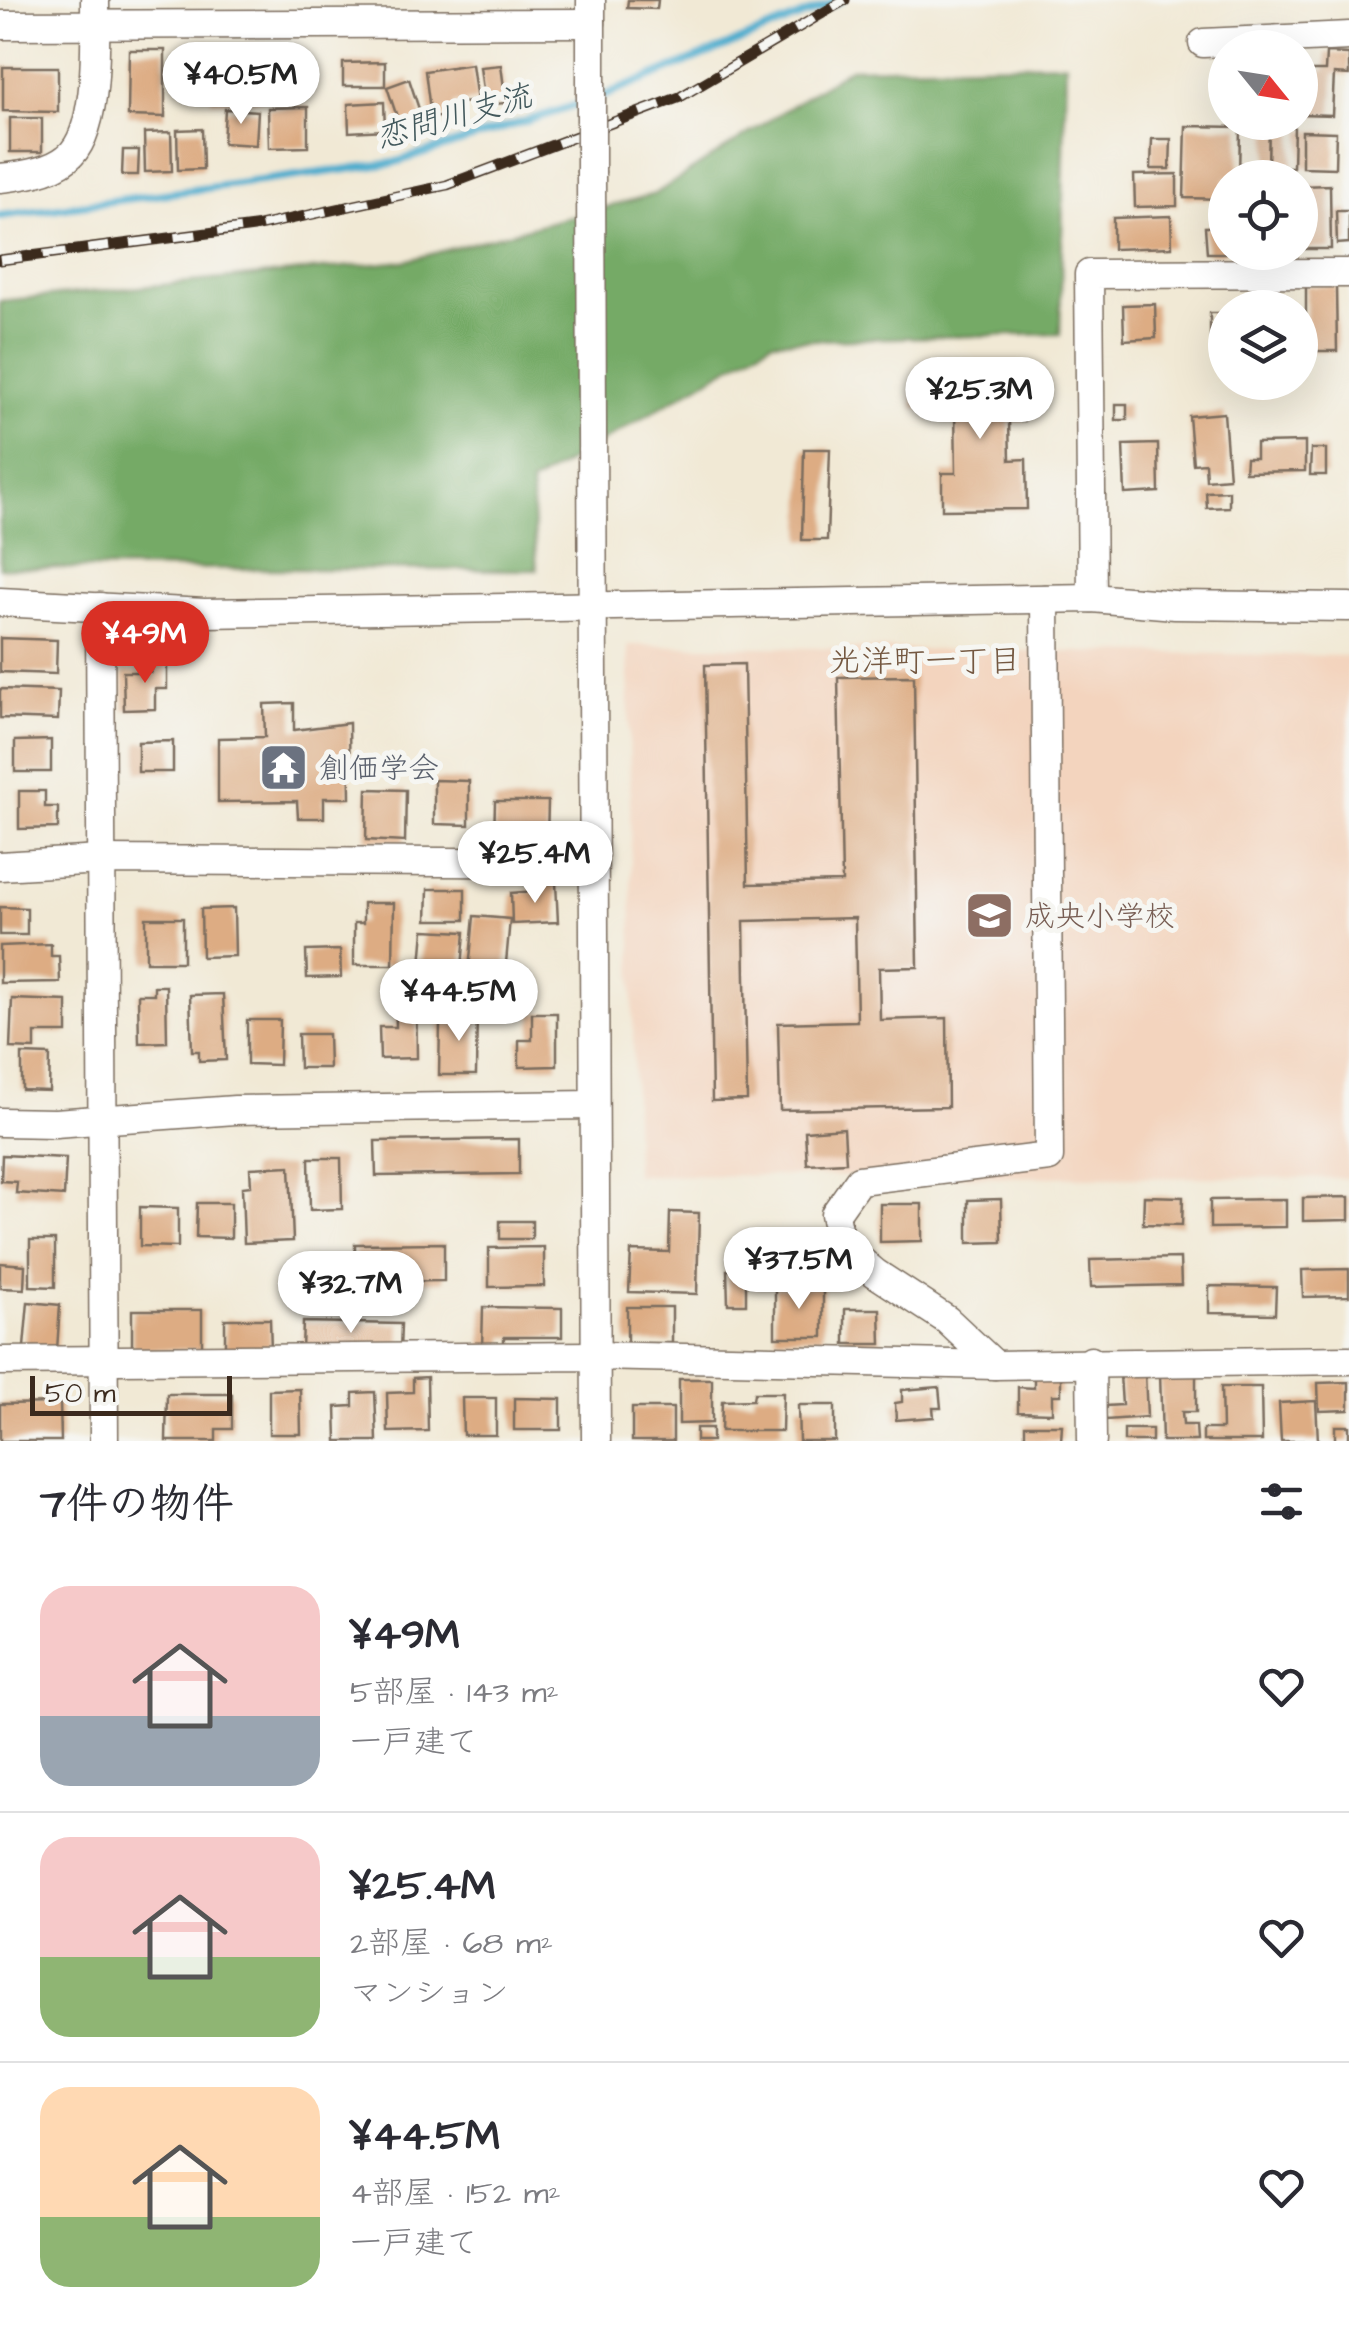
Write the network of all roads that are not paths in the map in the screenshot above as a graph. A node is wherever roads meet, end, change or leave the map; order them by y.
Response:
1 (230, 12) edge
2 (344, 12) edge
3 (460, 12) edge
4 (591, 12) edge
5 (95, 13) edge
6 (0, 26) edge
7 (1349, 36) edge
8 (1203, 43) dead end
9 (0, 178) edge
10 (1349, 274) edge
11 (1092, 598) junction
12 (1045, 600) junction
13 (0, 602) edge
14 (591, 605) junction
15 (100, 607) junction
16 (1349, 607) edge
17 (100, 860) junction
18 (592, 863) junction
19 (0, 866) edge
20 (594, 1105) junction
21 (102, 1117) junction
22 (0, 1122) edge
23 (595, 1356) junction
24 (0, 1360) edge
25 (1091, 1360) junction
26 (1349, 1360) edge
27 (104, 1362) junction
28 (995, 1365) junction
29 (104, 1441) edge
30 (596, 1441) edge
31 (1092, 1441) edge

1 - 2 street
1 - 5 street
2 - 3 street
3 - 4 street
4 - 14 street, bridge
5 - 6 street
5 - 9 street
7 - 8 street
10 - 11 street
11 - 12 street
11 - 16 street
12 - 14 street
12 - 28 street
13 - 15 street
14 - 15 street
14 - 18 street
15 - 17 street
17 - 18 street
17 - 19 street
17 - 21 street
18 - 20 street
20 - 21 street
20 - 23 street
21 - 22 street
21 - 27 street
23 - 27 street
23 - 28 street
23 - 30 street
24 - 27 street
25 - 26 street
25 - 28 street
25 - 31 street
27 - 29 street

